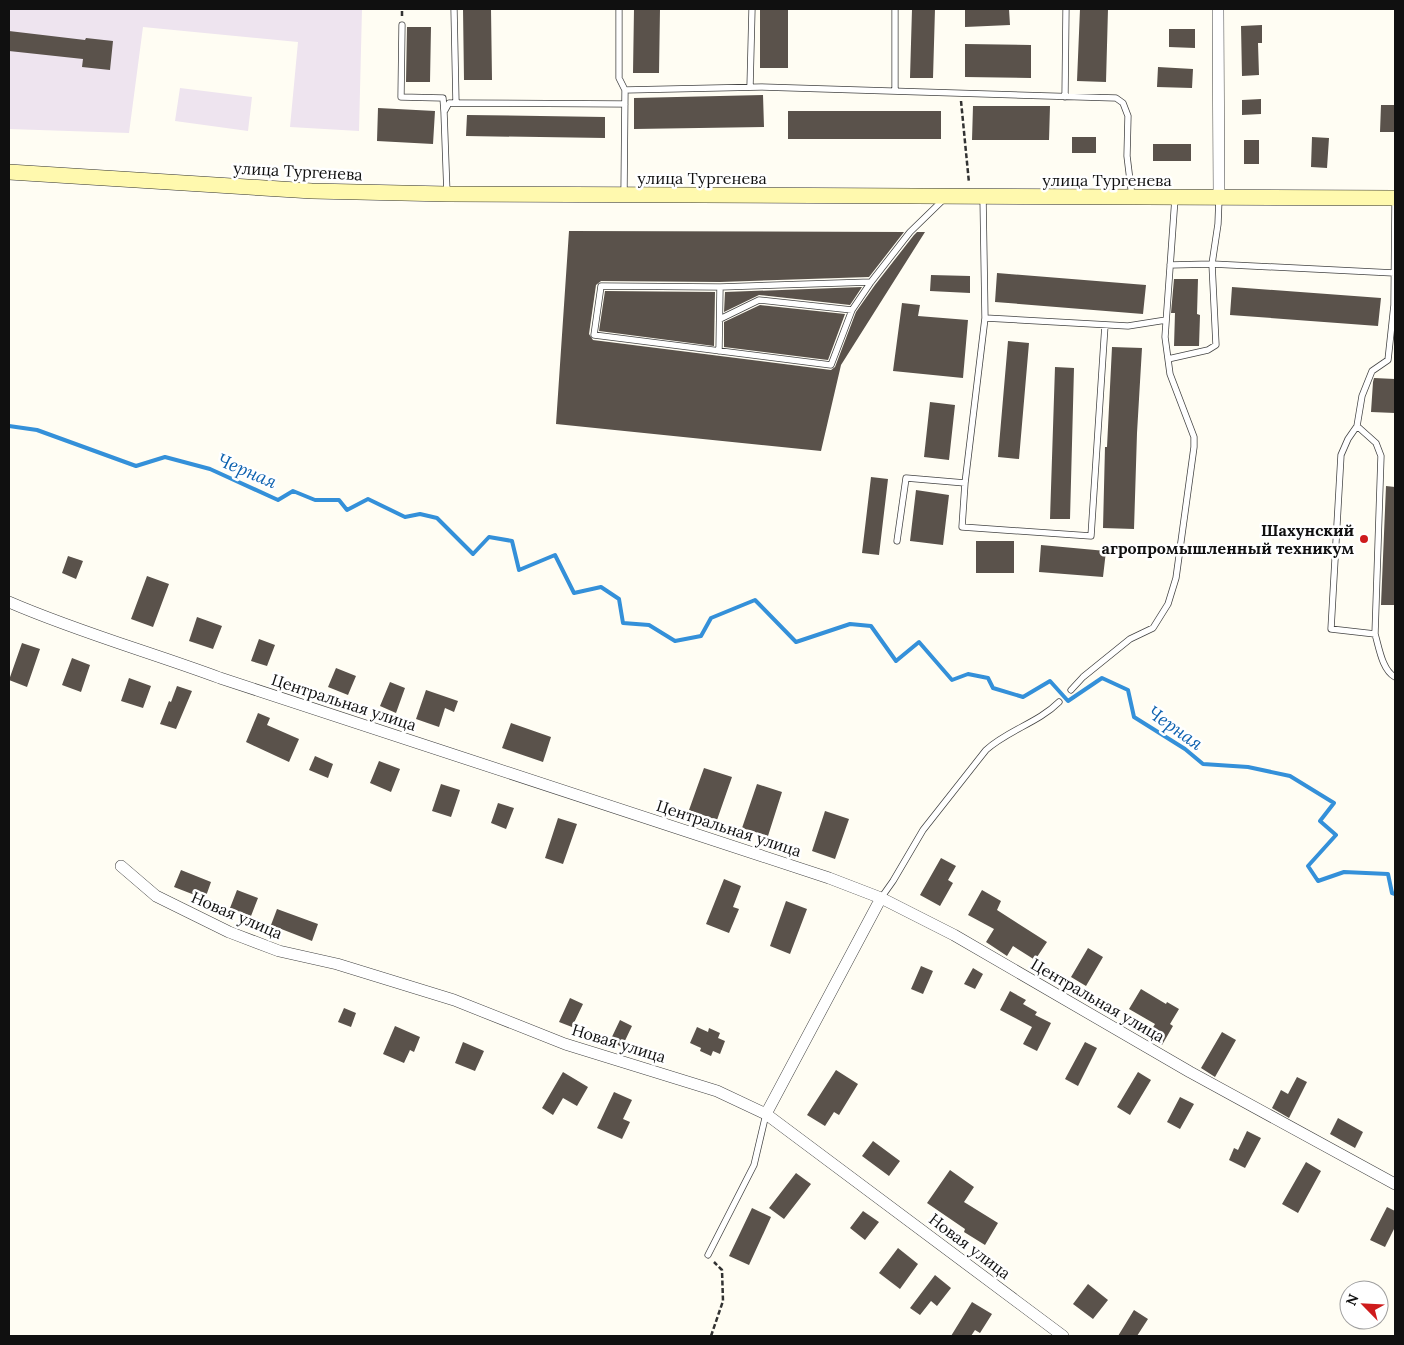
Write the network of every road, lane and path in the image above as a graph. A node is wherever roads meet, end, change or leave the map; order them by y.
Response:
1 (454, 9) edge
2 (618, 9) edge
3 (752, 9) edge
4 (895, 9) edge
5 (1066, 9) edge
6 (1218, 9) edge
7 (402, 25) dead end
8 (750, 87) junction
9 (625, 90) junction
10 (894, 91) junction
11 (960, 93) junction
12 (1065, 97) junction
13 (456, 103) junction
14 (625, 104) junction
15 (444, 112) junction
16 (9, 172) edge
17 (447, 194) junction
18 (624, 195) junction
19 (945, 197) junction
20 (977, 197) junction
21 (1132, 197) junction
22 (1175, 198) junction
23 (1219, 198) junction
24 (1395, 198) edge
25 (1212, 264) junction
26 (1170, 265) junction
27 (1394, 273) junction
28 (871, 282) junction
29 (720, 287) junction
30 (1395, 305) edge
31 (852, 310) junction
32 (985, 318) junction
33 (720, 319) junction
34 (1166, 320) junction
35 (1105, 324) junction
36 (719, 351) junction
37 (1168, 360) junction
38 (1357, 426) junction
39 (965, 484) junction
40 (897, 541) dead end
41 (9, 602) edge
42 (1375, 634) junction
43 (1395, 677) edge
44 (1071, 690) dead end
45 (1059, 702) dead end
46 (121, 866) dead end
47 (881, 898) junction
48 (766, 1114) junction
49 (1395, 1184) edge
50 (708, 1255) joint
51 (711, 1336) edge
52 (1063, 1336) edge

1 - 13 lane
2 - 9 lane
3 - 8 lane
4 - 10 lane
5 - 12 lane
6 - 23 street
7 - 15 lane
8 - 9 lane
8 - 10 lane
9 - 14 lane
10 - 11 lane
11 - 12 lane
11 - 20 path
12 - 21 lane
13 - 14 lane
13 - 15 lane
14 - 18 lane
15 - 17 lane
16 - 17 street, улица Тургенева
17 - 18 street, улица Тургенева
18 - 19 street, улица Тургенева
19 - 20 street, улица Тургенева
19 - 28 lane
20 - 21 street, улица Тургенева
20 - 32 lane
21 - 22 street, улица Тургенева
22 - 23 street, улица Тургенева
22 - 26 lane
23 - 24 street, улица Тургенева
23 - 25 lane
24 - 27 lane
25 - 26 lane
25 - 27 lane
25 - 37 lane
26 - 34 lane
27 - 30 lane
28 - 29 lane
28 - 31 lane
29 - 33 lane
29 - 36 lane
30 - 38 lane
31 - 33 lane
31 - 36 lane
32 - 35 lane
32 - 39 lane
33 - 36 lane
34 - 35 lane
34 - 37 lane
35 - 39 lane
37 - 44 lane
38 - 42 lane
38 - 42 lane
39 - 40 lane
41 - 47 street, Центральная улица
42 - 43 lane
45 - 47 lane
46 - 48 street, Новая улица
47 - 48 street
47 - 49 street, Центральная улица
48 - 50 lane
48 - 52 street, Новая улица
50 - 51 path

